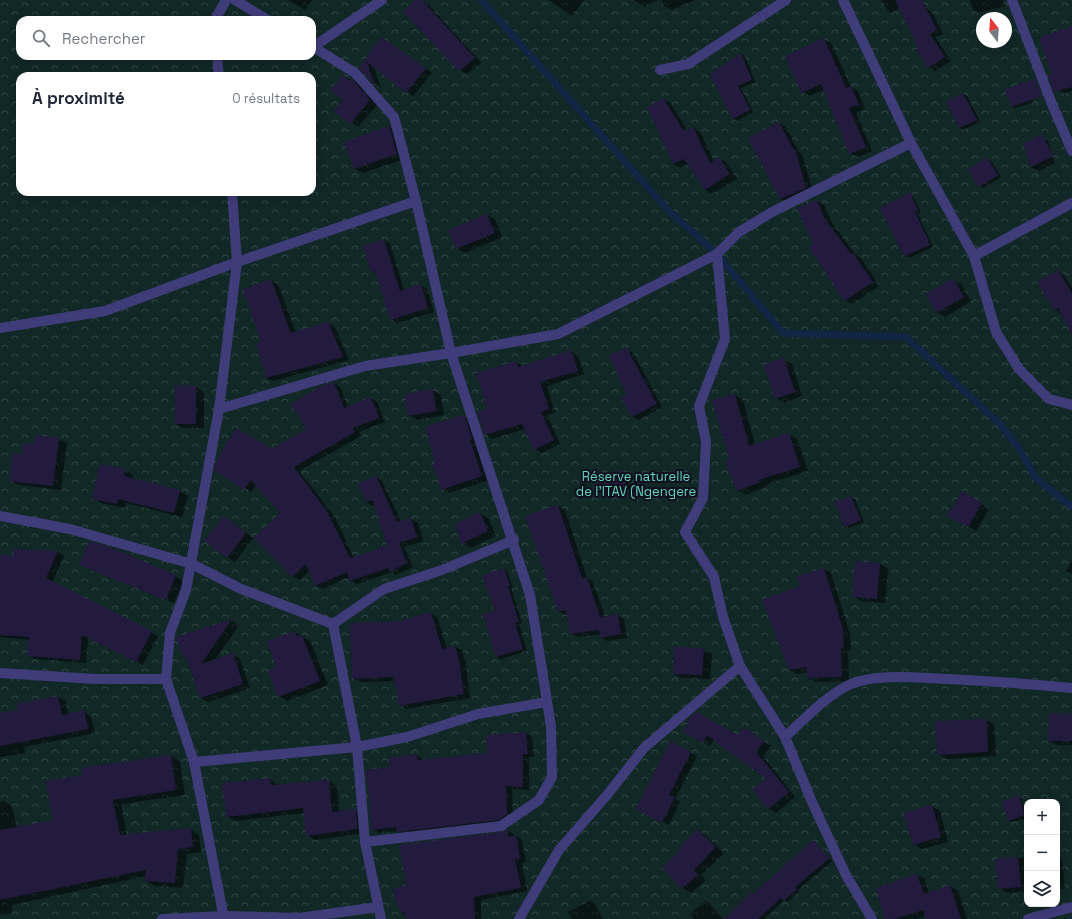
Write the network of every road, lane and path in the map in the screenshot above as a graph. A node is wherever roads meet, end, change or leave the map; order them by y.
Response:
1 (226, 0) edge
2 (235, 0) edge
3 (382, 0) edge
4 (786, 0) edge
5 (842, 0) edge
6 (1012, 0) edge
7 (217, 16) edge
8 (261, 16) edge
9 (316, 43) edge
10 (316, 49) edge
11 (217, 60) edge
12 (660, 70) dead end
13 (219, 72) edge
14 (911, 143) junction
15 (1072, 151) edge
16 (232, 196) edge
17 (416, 201) junction
18 (1072, 203) edge
19 (717, 254) junction
20 (974, 256) junction
21 (237, 262) junction
22 (0, 328) edge
23 (452, 353) junction
24 (1072, 405) edge
25 (219, 409) junction
26 (0, 516) edge
27 (514, 540) junction
28 (192, 564) junction
29 (333, 624) junction
30 (740, 666) junction
31 (0, 673) edge
32 (166, 680) junction
33 (1072, 688) edge
34 (547, 702) junction
35 (785, 737) junction
36 (356, 747) junction
37 (194, 762) junction
38 (365, 842) junction
39 (378, 907) junction
40 (1072, 907) edge
41 (224, 917) edge
42 (162, 919) edge
43 (382, 919) edge
44 (518, 919) edge
45 (872, 919) edge
46 (1028, 919) edge

1 - 7 street
2 - 8 street
3 - 9 street
4 - 12 street
5 - 14 street
6 - 15 street
10 - 17 street
11 - 13 street
14 - 19 street
14 - 20 street
16 - 21 street
17 - 21 street
17 - 23 street
18 - 20 street
19 - 23 street
19 - 30 street
20 - 24 street
21 - 22 street
21 - 25 street
23 - 25 street
23 - 27 street
25 - 28 street
26 - 28 street
27 - 29 street
27 - 34 street
28 - 29 street
28 - 32 street
29 - 36 street
30 - 35 street
30 - 44 street
31 - 32 street
32 - 37 street
33 - 35 street
34 - 36 street
34 - 38 street
35 - 45 street
36 - 37 street
36 - 38 street
37 - 41 street
38 - 39 street
39 - 41 street
39 - 43 street
40 - 46 street
41 - 42 street

